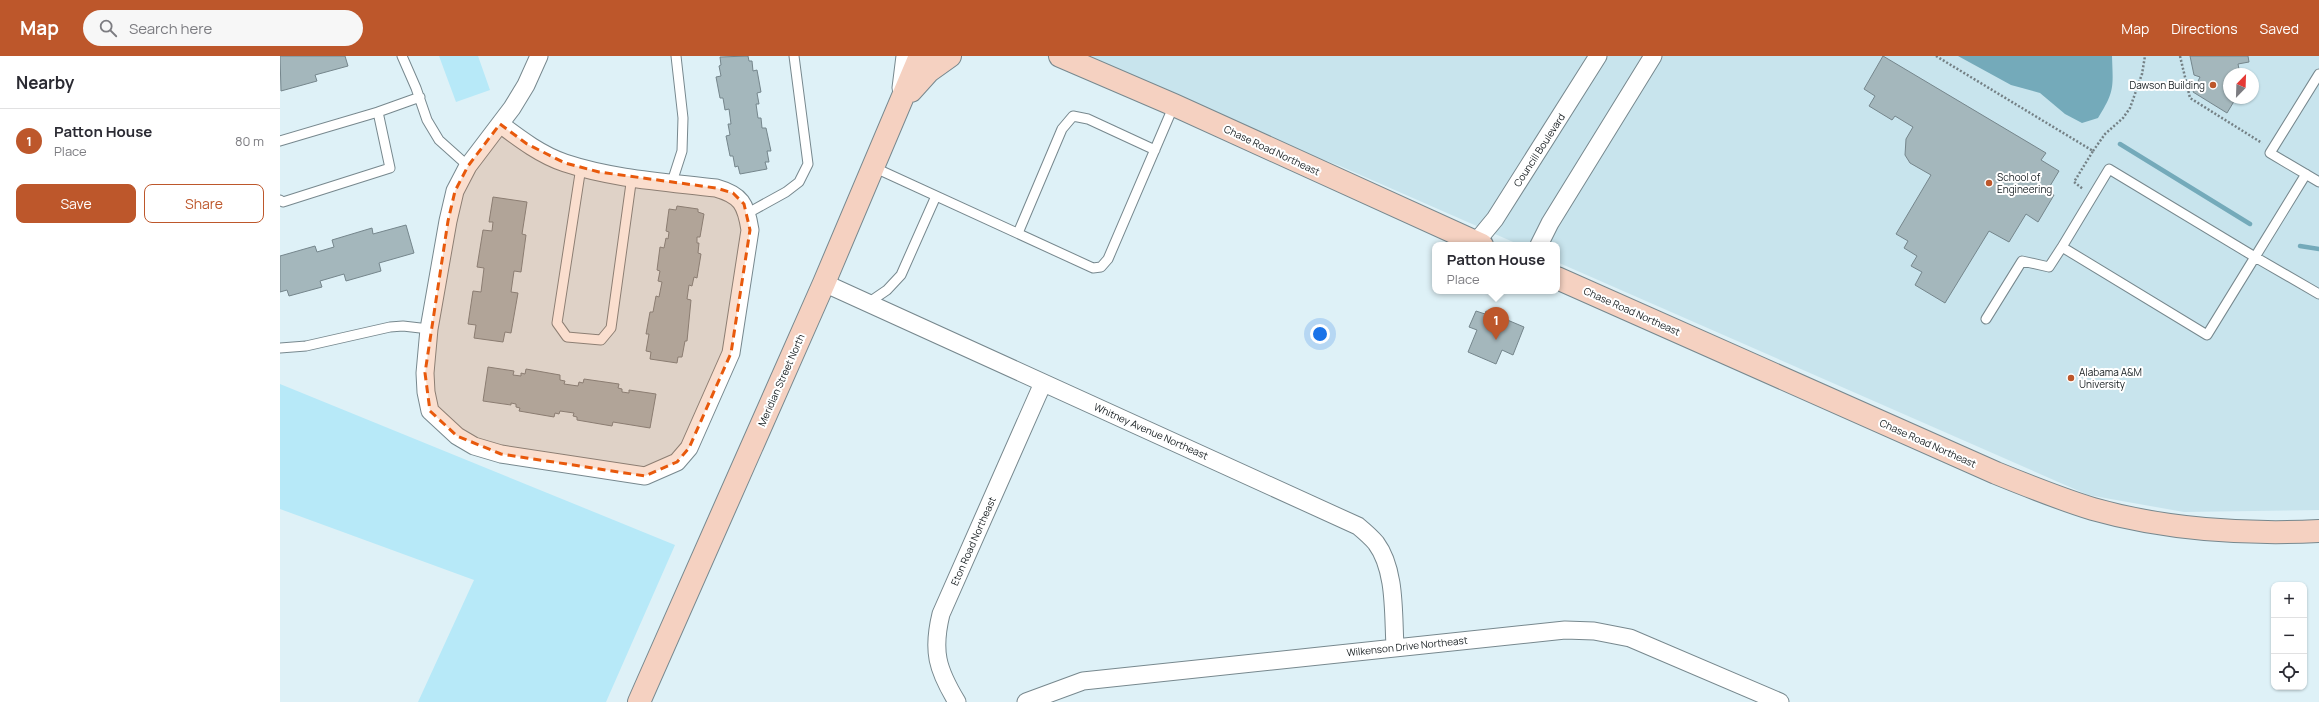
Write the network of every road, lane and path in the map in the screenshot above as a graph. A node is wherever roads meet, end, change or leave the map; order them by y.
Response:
1 (402, 56) edge
2 (539, 56) edge
3 (676, 56) edge
4 (794, 56) edge
5 (905, 56) edge
6 (920, 56) edge
7 (950, 56) edge
8 (1060, 56) edge
9 (1598, 56) edge
10 (1653, 56) edge
11 (1936, 56) edge
12 (2145, 56) edge
13 (2180, 56) edge
14 (2319, 74) edge
15 (420, 97) junction
16 (1174, 105) junction
17 (899, 106) junction
18 (378, 112) junction
19 (500, 124) junction
20 (280, 141) edge
21 (2262, 143) dead end
22 (1155, 150) junction
23 (2093, 151) junction
24 (468, 166) junction
25 (873, 166) junction
26 (581, 167) junction
27 (2306, 174) junction
28 (632, 176) junction
29 (672, 182) junction
30 (2319, 182) edge
31 (2079, 195) dead end
32 (936, 196) junction
33 (280, 200) edge
34 (748, 213) junction
35 (1018, 233) junction
36 (1475, 242) edge
37 (1480, 242) edge
38 (1540, 242) edge
39 (2062, 247) junction
40 (2255, 257) junction
41 (1560, 279) edge
42 (824, 283) junction
43 (2319, 294) edge
44 (868, 303) junction
45 (1986, 319) dead end
46 (429, 329) junction
47 (280, 348) edge
48 (1043, 383) junction
49 (2319, 531) edge
50 (1395, 646) junction
51 (639, 702) edge
52 (957, 702) edge
53 (1026, 702) edge
54 (1780, 702) edge

1 - 15 lane
2 - 19 street
3 - 29 lane
4 - 34 lane
5 - 17 street
6 - 17 street, Meridian Street North
7 - 17 street
8 - 16 street, Chase Road Northeast
9 - 37 street, Councill Boulevard
10 - 38 street
11 - 23 path
12 - 23 path
13 - 21 path
14 - 27 lane
15 - 18 lane
15 - 24 lane
16 - 22 lane
16 - 36 street, Chase Road Northeast
17 - 25 street, Meridian Street North
18 - 20 lane
18 - 33 lane
19 - 24 street
19 - 26 street
22 - 35 lane
22 - 35 lane
23 - 31 path
24 - 46 street
25 - 32 lane
25 - 42 street, Meridian Street North
26 - 28 street
26 - 28 lane
27 - 30 lane
27 - 40 lane
28 - 29 street
29 - 34 street
32 - 35 lane
32 - 44 lane
34 - 46 street
39 - 40 lane
39 - 40 lane
39 - 45 lane
40 - 43 lane
41 - 49 street, Chase Road Northeast
42 - 44 street, Whitney Avenue Northeast
42 - 51 street, Meridian Street North
44 - 48 street, Whitney Avenue Northeast
46 - 47 lane
48 - 50 street, Whitney Avenue Northeast
48 - 52 street, Eton Road Northeast
50 - 53 street, Wilkenson Drive Northeast
50 - 54 street, Wilkenson Drive Northeast

